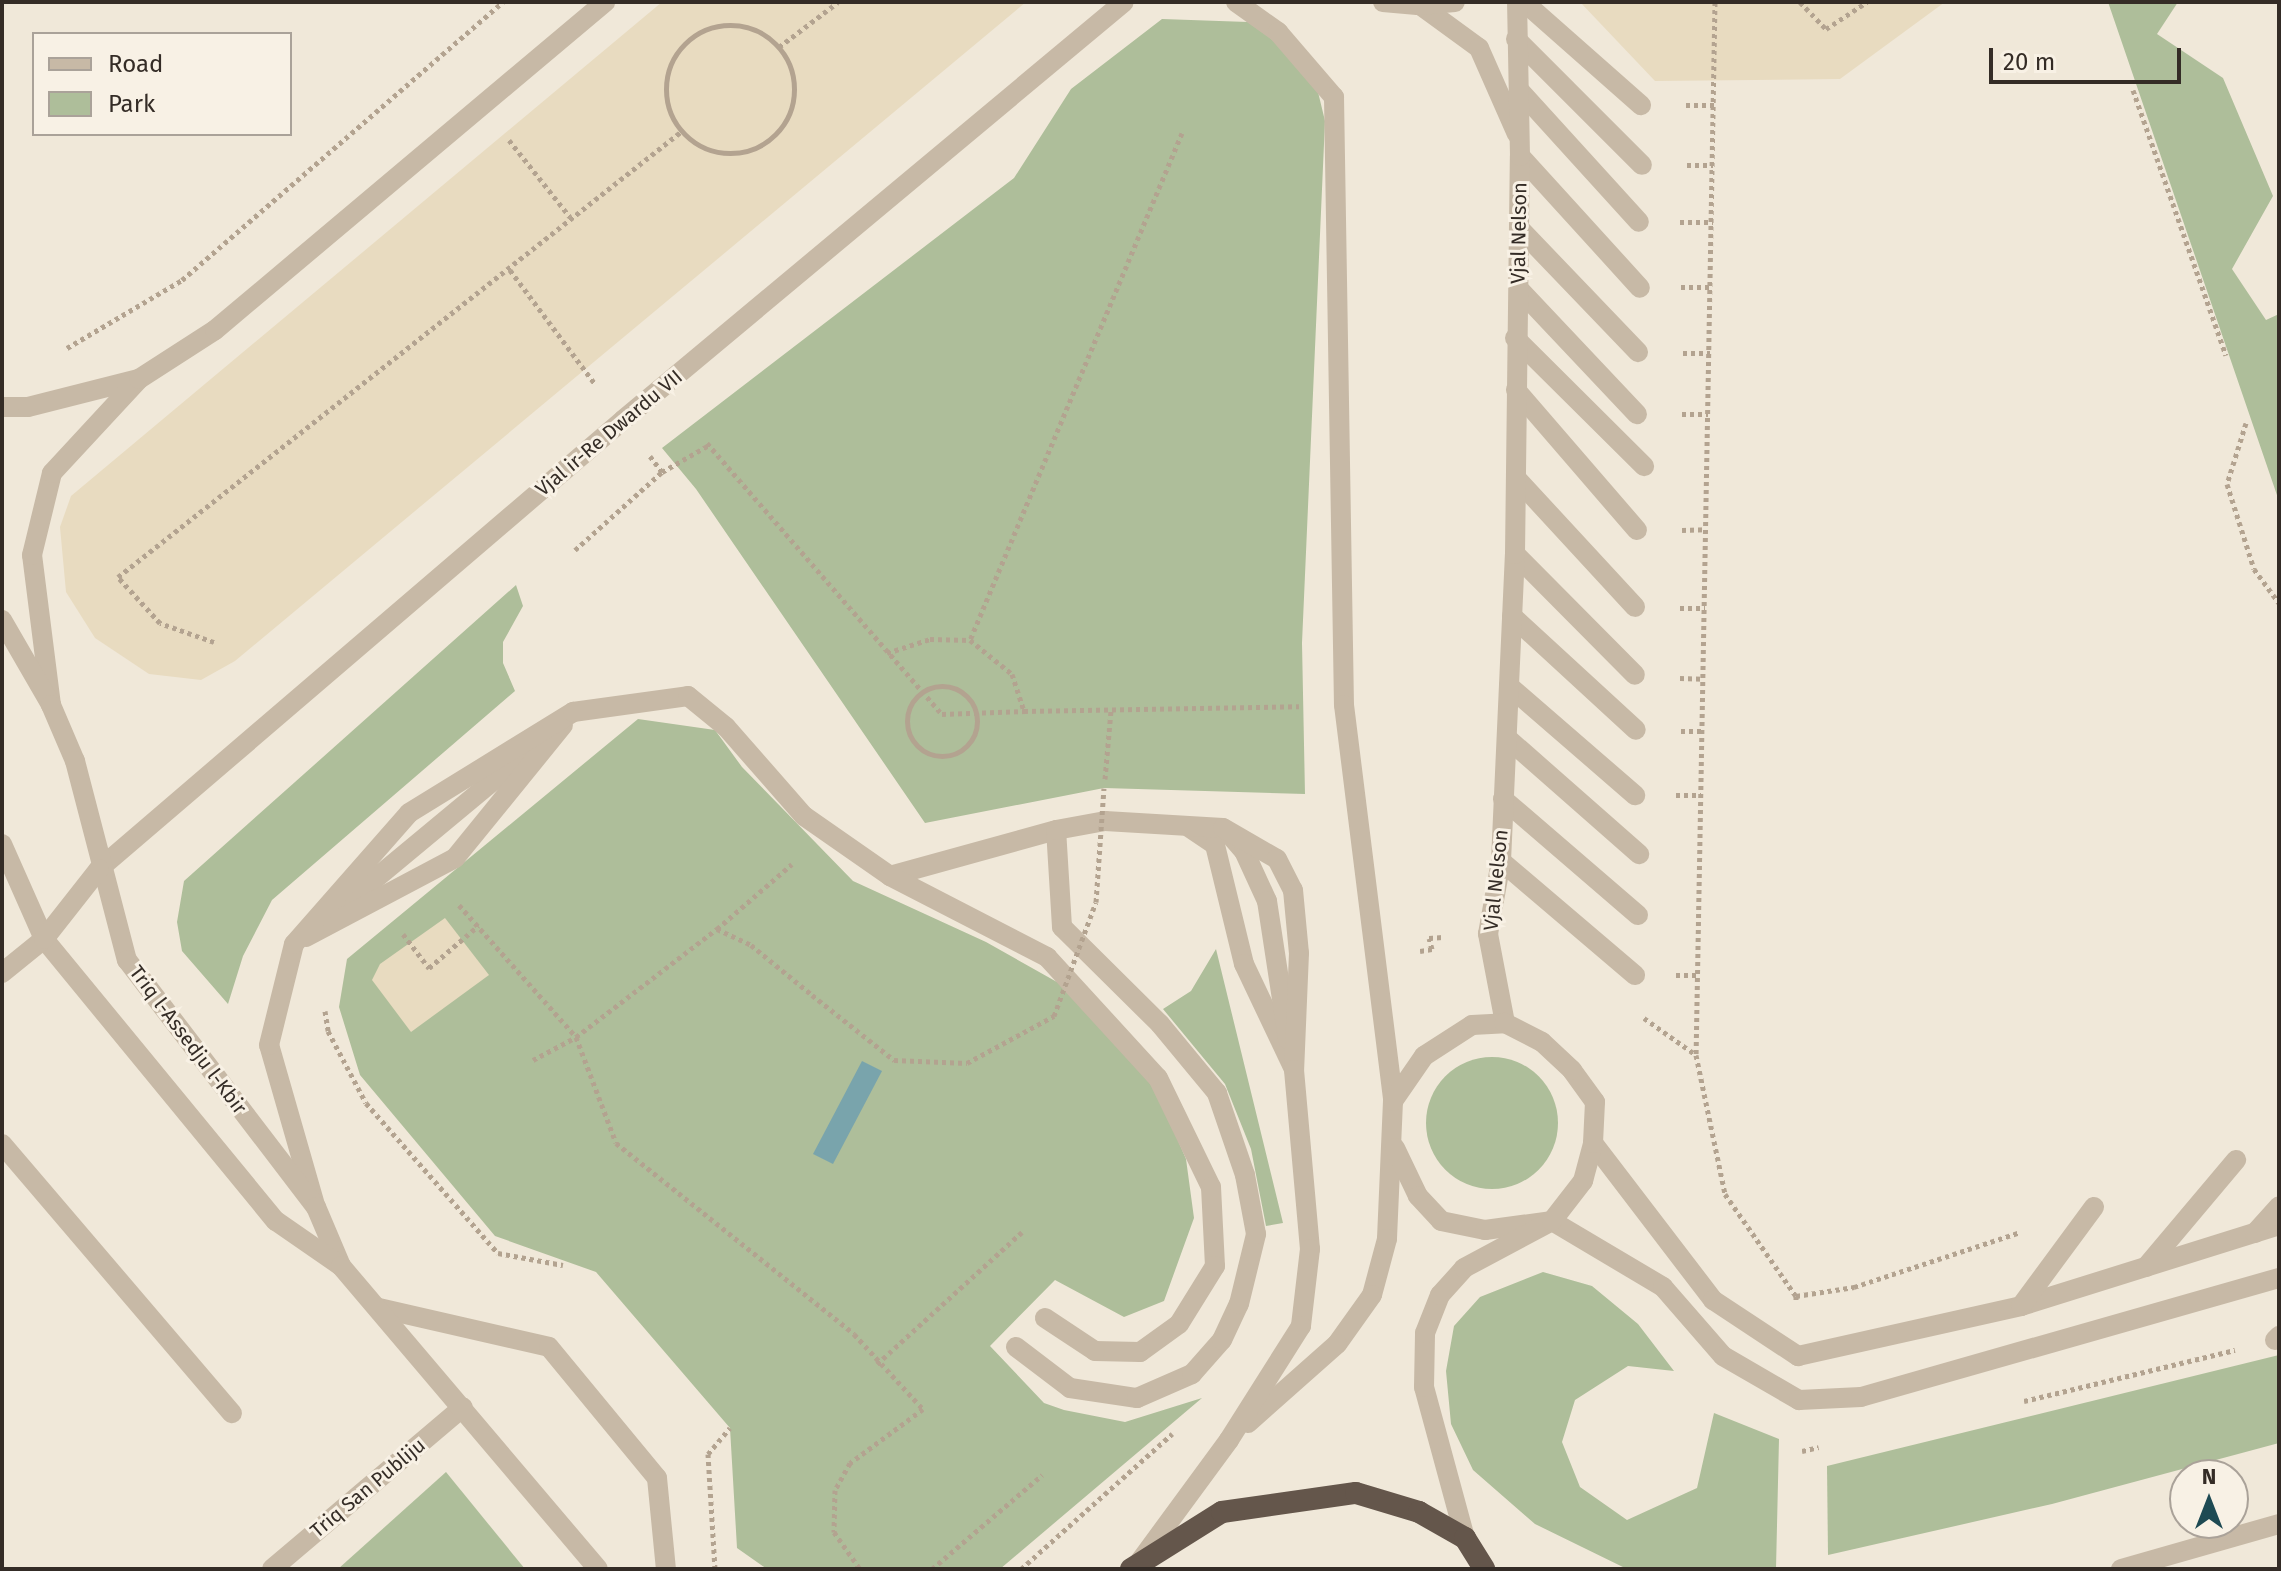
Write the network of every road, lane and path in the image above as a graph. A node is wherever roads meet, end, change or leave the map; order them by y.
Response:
1 (503, 2) edge
2 (605, 2) edge
3 (838, 2) edge
4 (1124, 2) edge
5 (1236, 2) edge
6 (1383, 2) edge
7 (1455, 2) edge
8 (1517, 2) edge
9 (1524, 2) edge
10 (1715, 2) edge
11 (1800, 2) edge
12 (1867, 2) edge
13 (1420, 5) junction
14 (1516, 39) junction
15 (779, 47) junction
16 (1519, 90) junction
17 (2133, 90) dead end
18 (1641, 105) dead end
19 (483, 106) junction
20 (682, 131) junction
21 (1182, 133) dead end
22 (1520, 149) junction
23 (1642, 165) dead end
24 (570, 217) junction
25 (1639, 222) dead end
26 (1519, 228) junction
27 (1640, 288) dead end
28 (1519, 289) junction
29 (1515, 338) junction
30 (1638, 352) dead end
31 (57, 353) dead end
32 (2226, 355) dead end
33 (139, 379) junction
34 (1516, 390) junction
35 (2, 407) edge
36 (1637, 414) dead end
37 (2246, 423) dead end
38 (1644, 466) dead end
39 (662, 472) dead end
40 (1517, 479) junction
41 (1637, 530) dead end
42 (1515, 554) junction
43 (2279, 603) edge
44 (1635, 607) dead end
45 (1512, 616) junction
46 (2, 620) edge
47 (970, 640) junction
48 (214, 642) dead end
49 (889, 655) junction
50 (1635, 675) dead end
51 (1509, 686) junction
52 (922, 693) junction
53 (51, 705) junction
54 (1305, 706) dead end
55 (1111, 710) junction
56 (1024, 711) junction
57 (573, 712) junction
58 (976, 715) junction
59 (1636, 730) dead end
60 (1507, 738) junction
61 (1635, 795) dead end
62 (1503, 799) junction
63 (1105, 821) junction
64 (1171, 822) junction
65 (1223, 828) junction
66 (1056, 830) junction
67 (2, 844) edge
68 (783, 854) dead end
69 (1639, 854) dead end
70 (1501, 861) junction
71 (99, 869) junction
72 (890, 876) junction
73 (447, 893) dead end
74 (1638, 915) dead end
75 (394, 921) dead end
76 (478, 926) junction
77 (717, 929) junction
78 (44, 939) junction
79 (294, 944) junction
80 (2, 973) edge
81 (1635, 975) dead end
82 (324, 1005) dead end
83 (1505, 1023) junction
84 (576, 1037) junction
85 (533, 1060) dead end
86 (1294, 1070) junction
87 (1393, 1101) junction
88 (1593, 1143) junction
89 (2, 1144) edge
90 (1393, 1144) junction
91 (2236, 1160) dead end
92 (2279, 1206) edge
93 (316, 1207) junction
94 (2094, 1207) dead end
95 (1552, 1221) junction
96 (2279, 1225) edge
97 (1022, 1232) dead end
98 (2255, 1233) junction
99 (563, 1265) dead end
100 (341, 1266) junction
101 (2146, 1267) junction
102 (2279, 1278) edge
103 (2021, 1306) junction
104 (379, 1308) junction
105 (1795, 1317) dead end
106 (1045, 1318) dead end
107 (2277, 1338) edge
108 (1016, 1347) dead end
109 (877, 1364) junction
110 (2014, 1403) dead end
111 (463, 1407) junction
112 (232, 1413) dead end
113 (730, 1428) dead end
114 (1229, 1440) junction
115 (1832, 1444) dead end
116 (1802, 1451) dead end
117 (1042, 1475) dead end
118 (2279, 1524) edge
119 (1465, 1538) junction
120 (1135, 1565) edge
121 (1488, 1567) edge
122 (272, 1569) edge
123 (598, 1569) edge
124 (666, 1569) edge
125 (715, 1569) edge
126 (860, 1569) edge
127 (932, 1569) edge
128 (2121, 1569) edge

1 - 31 path
2 - 19 street
3 - 15 path
4 - 71 street, Vjal ir-Re Dwardu VII
5 - 87 street
6 - 13 street
7 - 13 street
8 - 14 street, Vjal Nelson
9 - 18 street
10 - 105 path
11 - 12 path
13 - 22 street, Vjal Nelson
14 - 16 street, Vjal Nelson
14 - 23 street
15 - 20 path
15 - 20 path
16 - 22 street, Vjal Nelson
16 - 25 street
17 - 32 path
19 - 24 path
19 - 33 street
20 - 24 path
21 - 47 path
22 - 26 street, Vjal Nelson
22 - 27 street
24 - 48 path
26 - 28 street, Vjal Nelson
26 - 30 street
28 - 29 street, Vjal Nelson
28 - 36 street
29 - 34 street, Vjal Nelson
29 - 38 street
33 - 35 street
33 - 53 street
34 - 40 street, Vjal Nelson
34 - 41 street
37 - 43 path
39 - 49 path
40 - 42 street, Vjal Nelson
40 - 44 street
42 - 45 street, Vjal Nelson
42 - 50 street
45 - 51 street, Vjal Nelson
45 - 59 street
46 - 53 street, Triq l-Assedju l-Kbir
47 - 49 path
47 - 56 path
49 - 52 path
51 - 60 street, Vjal Nelson
51 - 61 street
52 - 58 path
52 - 58 path
52 - 58 path
53 - 71 street, Triq l-Assedju l-Kbir
54 - 55 path
55 - 56 path
55 - 63 path, bridge
56 - 58 path
57 - 72 street
57 - 79 street
57 - 79 street
57 - 79 street
60 - 62 street, Vjal Nelson
60 - 69 street
62 - 70 street, Vjal Nelson
62 - 74 street
63 - 64 street
63 - 66 street
63 - 77 path, bridge
64 - 65 street
64 - 86 street
65 - 86 street
65 - 86 street
66 - 72 street
66 - 108 street
67 - 78 street, Triq l-Assedju l-Kbir
68 - 77 path
70 - 81 street
70 - 83 street, Vjal Nelson
71 - 78 street, Vjal ir-Re Dwardu VII
71 - 93 street, Triq l-Assedju l-Kbir
72 - 106 street
73 - 76 path
75 - 76 path
76 - 84 path
77 - 84 path
78 - 80 street, Vjal ir-Re Dwardu VII
78 - 100 street, Triq l-Assedju l-Kbir
79 - 93 street
82 - 99 path
83 - 87 street
83 - 88 street
84 - 85 path
84 - 109 path
86 - 114 street
87 - 90 street
88 - 95 street
88 - 103 street
89 - 112 street
90 - 95 street
90 - 114 street
91 - 101 street
92 - 98 street
93 - 100 street, Triq l-Assedju l-Kbir
94 - 103 street
95 - 102 street
95 - 119 street
96 - 98 street
97 - 109 path
98 - 101 street
100 - 104 street, Triq l-Assedju l-Kbir
101 - 103 street
104 - 111 street, Triq l-Assedju l-Kbir
104 - 124 street
107 - 110 path
109 - 126 path
111 - 122 street, Triq San Publiju
111 - 123 street, Triq l-Assedju l-Kbir
113 - 125 path
114 - 120 street
115 - 116 path
117 - 127 path
118 - 128 street
119 - 120 highway
119 - 121 highway

